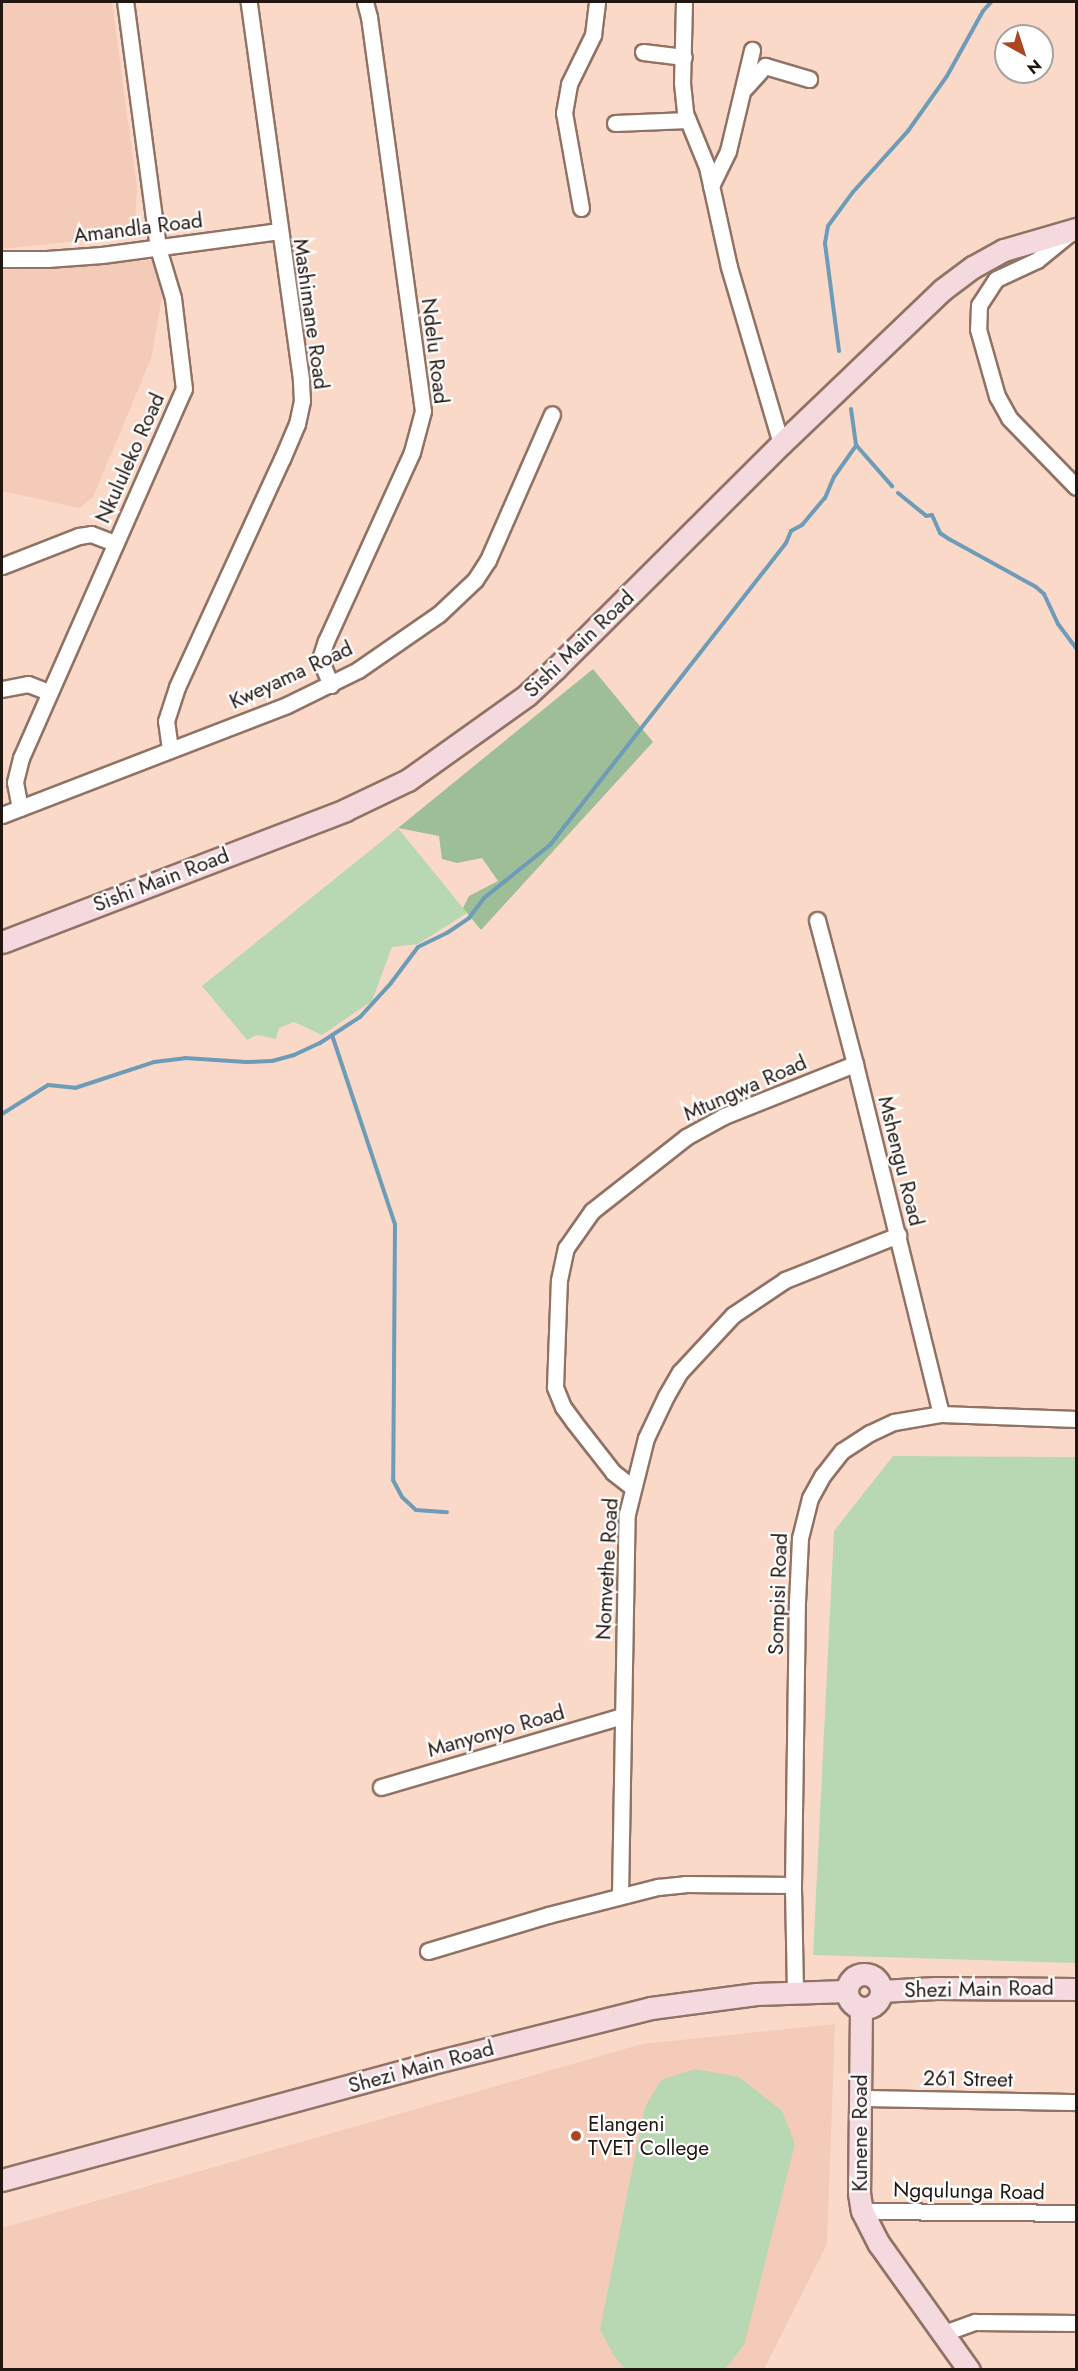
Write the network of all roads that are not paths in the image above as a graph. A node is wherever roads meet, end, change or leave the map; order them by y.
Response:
1 (125, 2) edge
2 (249, 2) edge
3 (365, 2) edge
4 (597, 2) edge
5 (684, 2) edge
6 (752, 50) dead end
7 (643, 52) dead end
8 (684, 57) junction
9 (809, 79) dead end
10 (743, 90) junction
11 (687, 120) junction
12 (615, 123) dead end
13 (711, 186) junction
14 (581, 208) dead end
15 (1076, 229) edge
16 (279, 231) junction
17 (158, 248) junction
18 (2, 258) edge
19 (552, 414) dead end
20 (781, 444) junction
21 (1077, 487) edge
22 (115, 543) junction
23 (2, 566) edge
24 (331, 685) junction
25 (2, 689) edge
26 (49, 692) junction
27 (170, 749) junction
28 (20, 808) junction
29 (2, 815) edge
30 (817, 920) dead end
31 (2, 942) edge
32 (855, 1064) junction
33 (898, 1235) junction
34 (941, 1414) junction
35 (1077, 1419) edge
36 (632, 1487) junction
37 (622, 1716) junction
38 (381, 1787) dead end
39 (793, 1885) junction
40 (620, 1896) junction
41 (428, 1951) dead end
42 (1077, 1989) edge
43 (847, 1991) junction
44 (881, 1991) junction
45 (795, 1992) junction
46 (861, 2008) junction
47 (860, 2098) junction
48 (1077, 2102) edge
49 (2, 2180) edge
50 (862, 2211) junction
51 (1077, 2213) edge
52 (1077, 2323) edge
53 (944, 2333) junction
54 (969, 2370) edge

1 - 17 street, Nkululeko Road
2 - 16 street, Mashimane Road
3 - 24 street, Ndelu Road
4 - 14 street
5 - 8 street
6 - 10 street
7 - 8 street
8 - 11 street
9 - 10 street
10 - 13 street
11 - 12 street
11 - 13 street
13 - 20 street
15 - 20 street, Sishi Main Road
15 - 21 street
16 - 17 street, Amandla Road
16 - 27 street, Mashimane Road
17 - 18 street, Amandla Road
17 - 22 street, Nkululeko Road
19 - 24 street, Kweyama Road
20 - 31 street, Sishi Main Road
22 - 23 street
22 - 26 street, Nkululeko Road
24 - 27 street, Kweyama Road
25 - 26 street
26 - 28 street, Nkululeko Road
27 - 28 street, Kweyama Road
28 - 29 street, Kweyama Road
30 - 32 street, Mshengu Road
32 - 33 street, Mshengu Road
32 - 36 street, Mtungwa Road
33 - 34 street, Mshengu Road
33 - 36 street, Nomvethe Road
34 - 35 street, Sompisi Road
34 - 39 street, Sompisi Road
36 - 37 street, Nomvethe Road
37 - 38 street, Manyonyo Road
37 - 40 street, Nomvethe Road
39 - 40 street
39 - 45 street, Sompisi Road
40 - 41 street
42 - 44 street, Shezi Main Road
43 - 44 street
43 - 45 street, Shezi Main Road
43 - 46 street
44 - 46 street
45 - 49 street, Shezi Main Road
46 - 47 street, Kunene Road
47 - 48 street, 261 Street
47 - 50 street, Kunene Road
50 - 51 street, Ngqulunga Road
50 - 53 street, Kunene Road
52 - 53 street
53 - 54 street, Kunene Road

